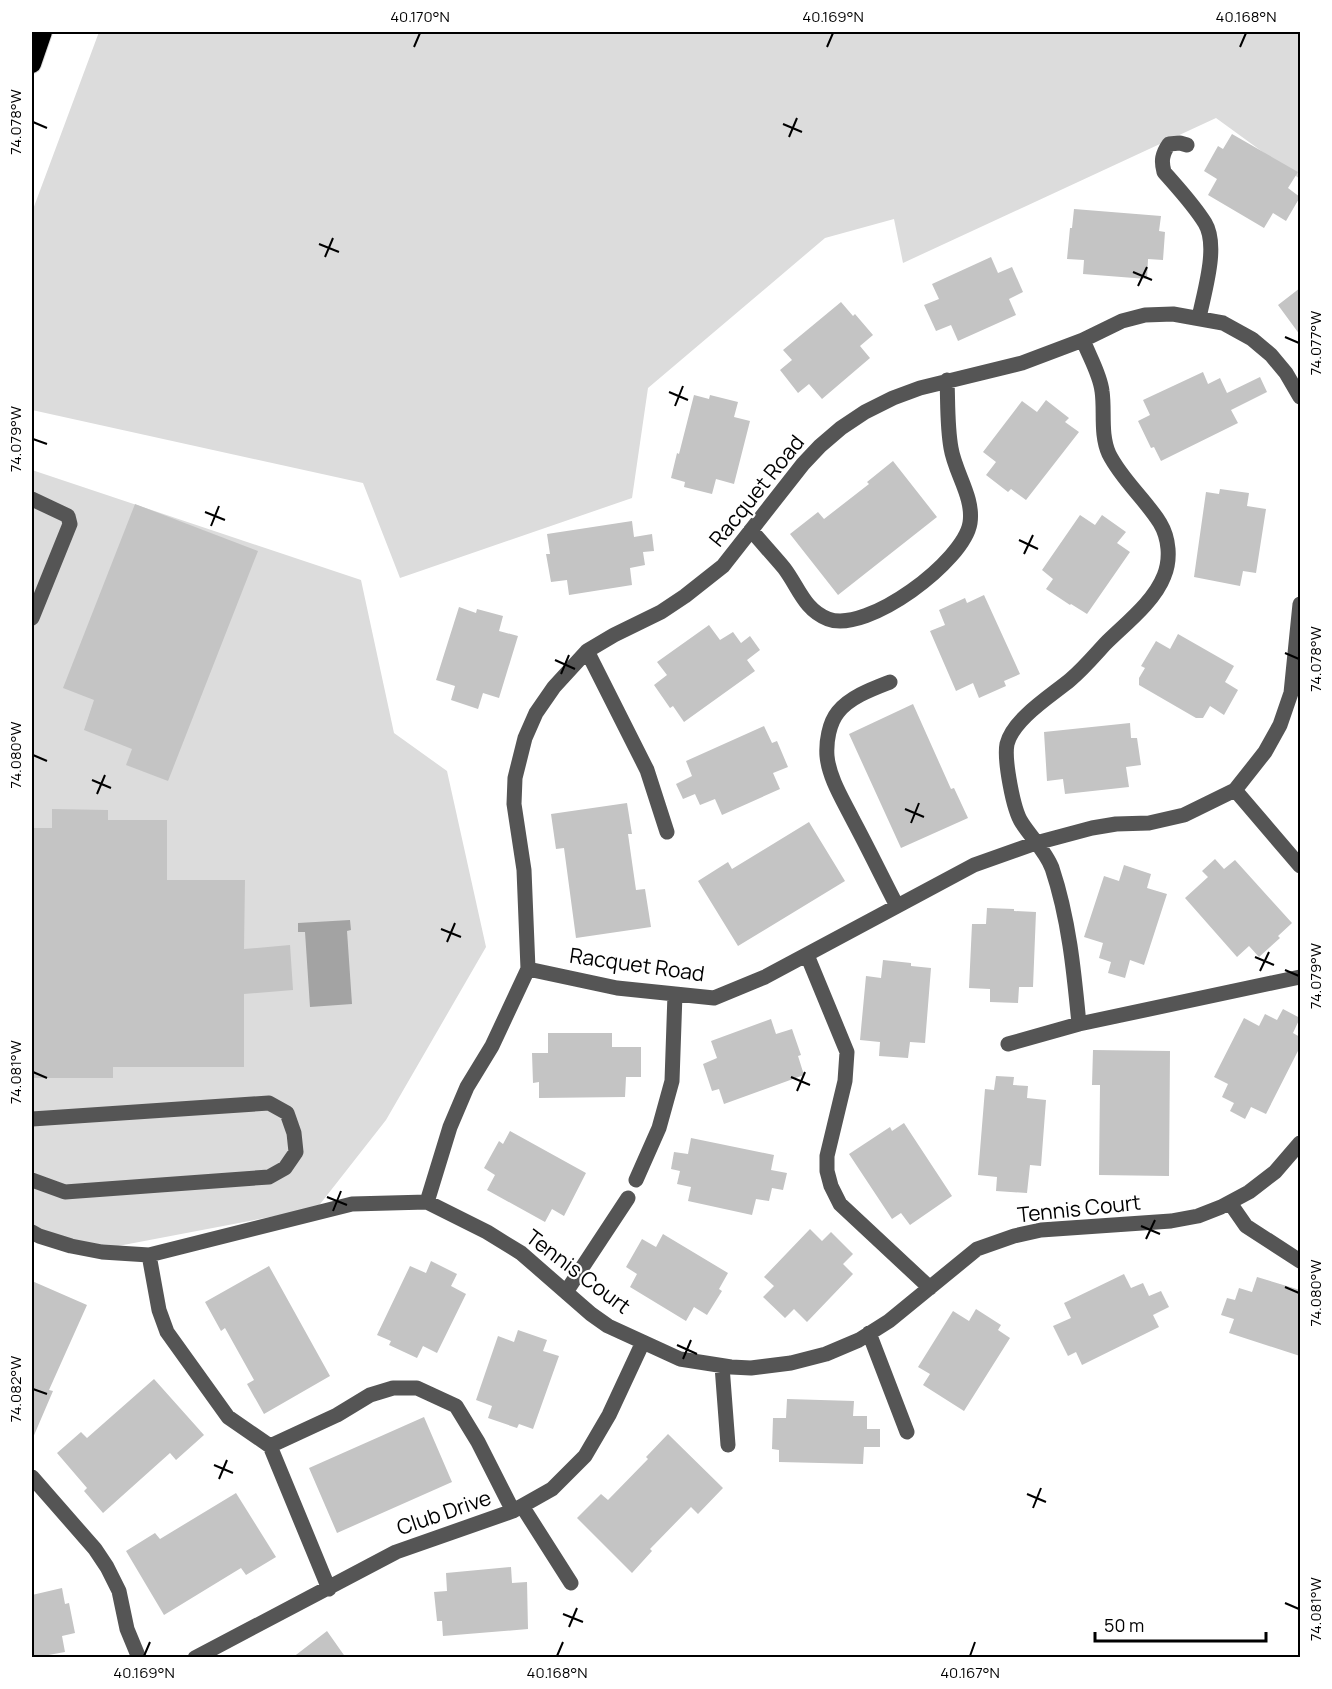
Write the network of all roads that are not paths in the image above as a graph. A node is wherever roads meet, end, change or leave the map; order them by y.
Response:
1 (43, 32) edge
2 (32, 64) edge
3 (1187, 145) dead end
4 (1199, 318) junction
5 (1083, 340) junction
6 (946, 380) junction
7 (1300, 397) edge
8 (32, 500) edge
9 (751, 530) junction
10 (1300, 604) edge
11 (32, 618) edge
12 (587, 651) junction
13 (890, 682) dead end
14 (1235, 790) junction
15 (667, 831) dead end
16 (1036, 843) junction
17 (1300, 866) edge
18 (897, 906) junction
19 (807, 956) junction
20 (528, 969) junction
21 (1300, 977) edge
22 (675, 994) junction
23 (1079, 1024) junction
24 (1008, 1044) dead end
25 (32, 1119) edge
26 (1300, 1143) edge
27 (32, 1180) edge
28 (636, 1180) dead end
29 (628, 1197) dead end
30 (427, 1202) junction
31 (1230, 1203) junction
32 (32, 1232) edge
33 (149, 1255) junction
34 (1300, 1261) edge
35 (930, 1288) junction
36 (566, 1292) junction
37 (869, 1333) junction
38 (643, 1342) junction
39 (722, 1366) junction
40 (908, 1432) dead end
41 (728, 1445) dead end
42 (270, 1446) junction
43 (32, 1477) edge
44 (517, 1509) junction
45 (571, 1583) dead end
46 (328, 1589) junction
47 (139, 1658) edge
48 (195, 1658) edge

1 - 2 highway
3 - 4 street
4 - 5 street, Racquet Road
4 - 7 street, Racquet Road
5 - 6 street, Racquet Road
5 - 16 street
6 - 9 street, Racquet Road
6 - 9 street
8 - 11 street
9 - 12 street, Racquet Road
10 - 14 street, Racquet Road
12 - 15 street
12 - 20 street, Racquet Road
13 - 18 street
14 - 16 street, Racquet Road
14 - 17 street
16 - 18 street, Racquet Road
16 - 23 street
18 - 19 street, Racquet Road
19 - 22 street, Racquet Road
19 - 35 street
20 - 22 street, Racquet Road
20 - 30 street, Racquet Road
21 - 23 street
22 - 28 street
23 - 24 street
25 - 27 street
26 - 31 street, Tennis Court
29 - 36 street
30 - 33 street, Tennis Court
30 - 36 street, Tennis Court
31 - 34 street
31 - 35 street, Tennis Court
32 - 33 street, Tennis Court
33 - 42 street
35 - 37 street, Tennis Court
36 - 38 street, Tennis Court
37 - 39 street, Tennis Court
37 - 40 street
38 - 39 street, Tennis Court
38 - 44 street, Club Drive
39 - 41 street
42 - 44 street
42 - 46 street
43 - 47 street
44 - 45 street
44 - 46 street, Club Drive
46 - 48 street, Club Drive

